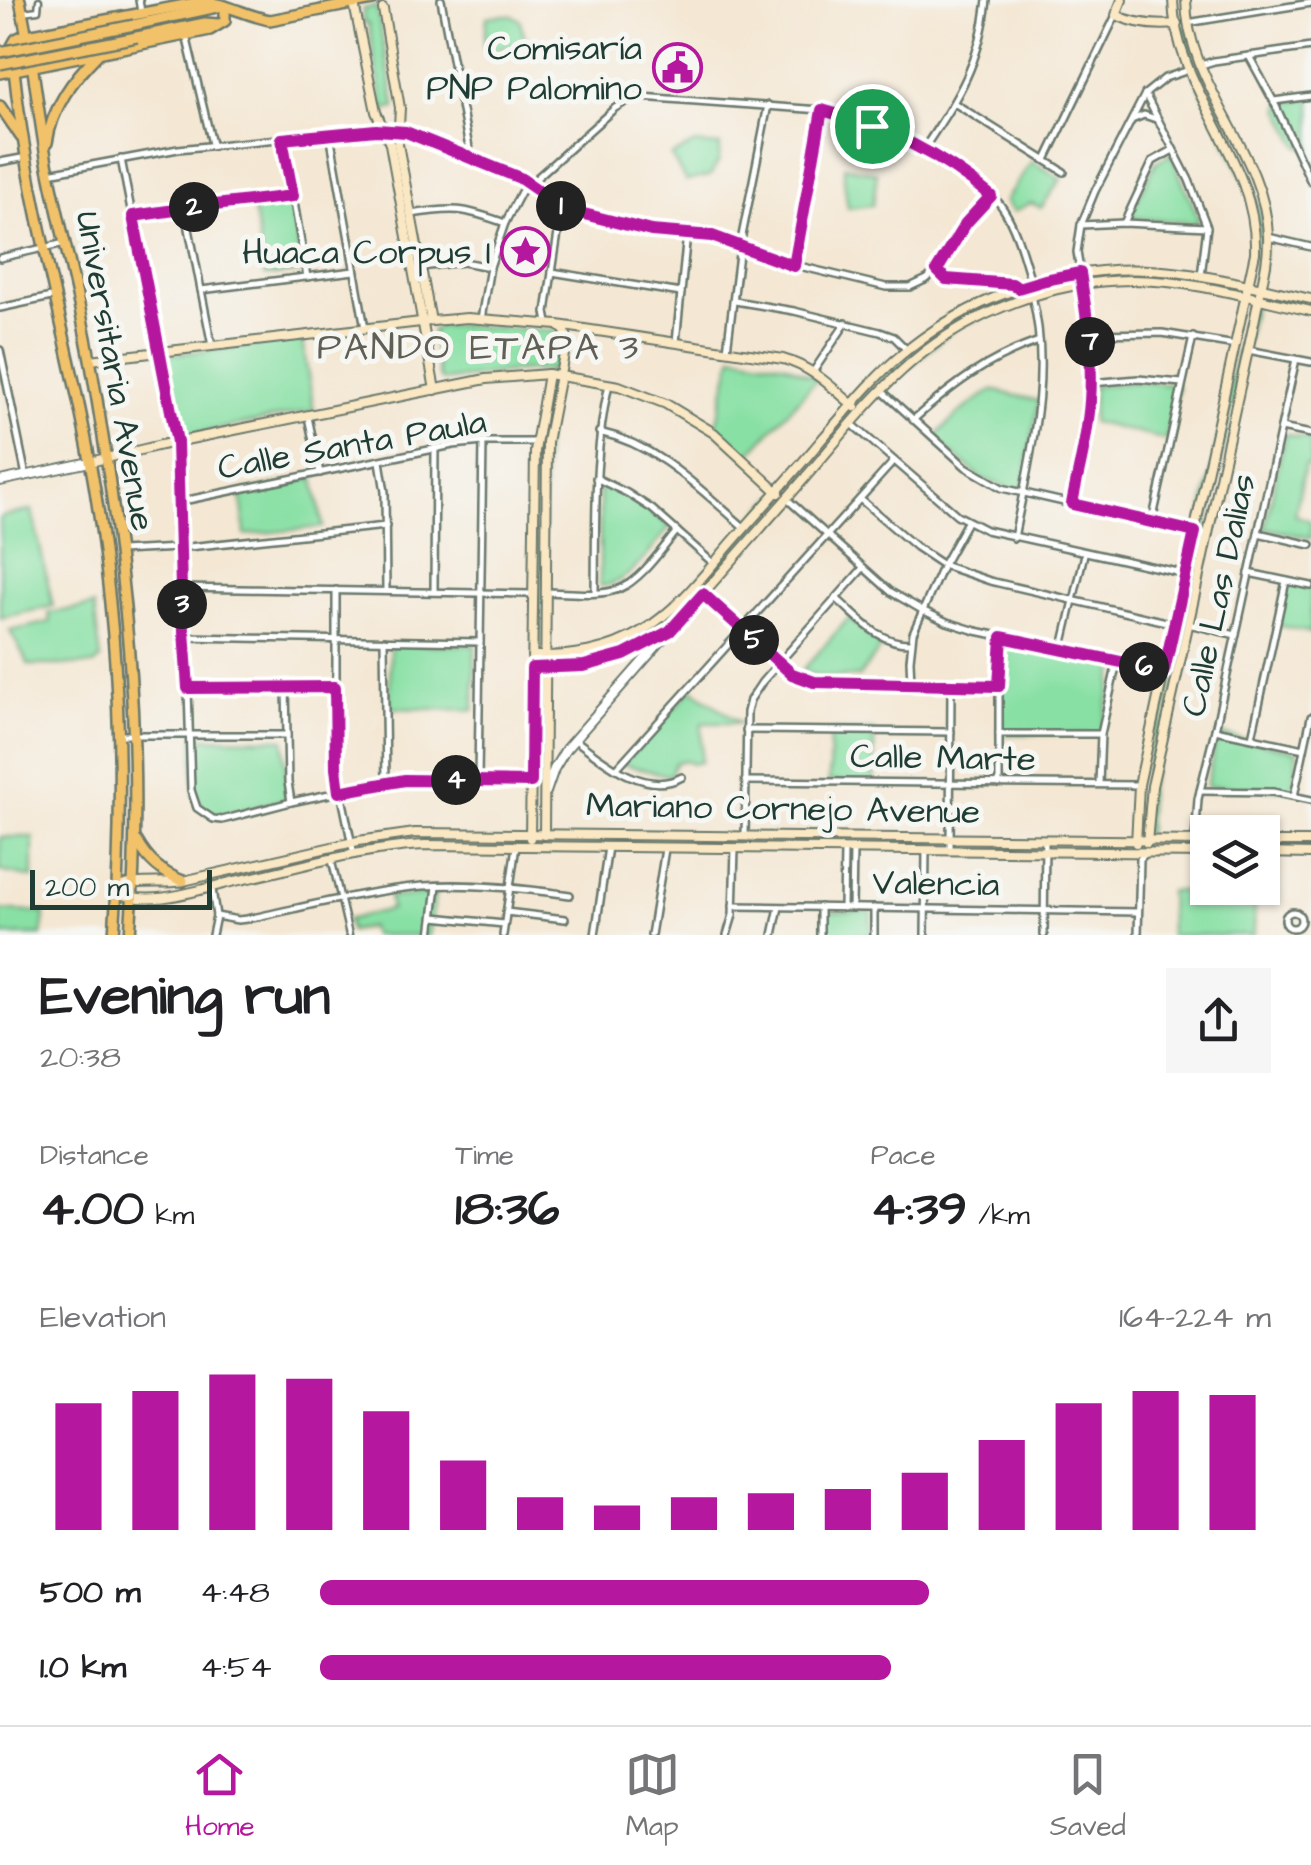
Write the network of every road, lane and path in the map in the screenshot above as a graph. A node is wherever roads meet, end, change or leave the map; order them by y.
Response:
1 (20, 0) edge
2 (39, 0) edge
3 (139, 0) edge
4 (373, 0) edge
5 (442, 0) edge
6 (987, 0) edge
7 (1122, 0) edge
8 (1173, 0) edge
9 (1186, 0) edge
10 (1256, 0) edge
11 (192, 2) edge
12 (1311, 3) edge
13 (354, 4) junction
14 (224, 6) junction
15 (383, 9) dead end
16 (1258, 11) junction
17 (22, 12) junction
18 (141, 12) junction
19 (1116, 15) junction
20 (1187, 23) junction
21 (1174, 24) junction
22 (222, 25) junction
23 (27, 35) junction
24 (186, 35) junction
25 (1311, 47) edge
26 (0, 52) edge
27 (98, 54) junction
28 (1248, 56) junction
29 (0, 64) edge
30 (1200, 66) junction
31 (32, 67) junction
32 (15, 70) junction
33 (1188, 70) junction
34 (0, 73) edge
35 (1145, 94) junction
36 (1311, 96) edge
37 (1274, 102) junction
38 (954, 103) junction
39 (768, 105) junction
40 (0, 106) edge
41 (822, 110) junction
42 (1156, 119) junction
43 (1131, 120) junction
44 (385, 129) junction
45 (398, 131) junction
46 (330, 134) junction
47 (282, 139) junction
48 (24, 143) junction
49 (212, 145) junction
50 (923, 150) junction
51 (1172, 150) junction
52 (46, 156) junction
53 (26, 157) junction
54 (471, 158) junction
55 (121, 159) junction
56 (1046, 160) junction
57 (0, 162) edge
58 (1064, 172) dead end
59 (50, 173) junction
60 (1311, 182) edge
61 (528, 183) junction
62 (293, 196) junction
63 (991, 196) junction
64 (562, 207) junction
65 (185, 208) junction
66 (411, 214) junction
67 (133, 216) junction
68 (505, 223) junction
69 (1124, 223) junction
70 (1081, 225) junction
71 (1206, 227) junction
72 (688, 234) junction
73 (1268, 237) junction
74 (66, 244) junction
75 (740, 246) junction
76 (1311, 247) edge
77 (46, 248) junction
78 (0, 258) edge
79 (794, 266) junction
80 (421, 267) junction
81 (490, 267) junction
82 (937, 270) junction
83 (354, 272) junction
84 (552, 272) junction
85 (1080, 273) junction
86 (1201, 276) junction
87 (307, 277) junction
88 (1032, 284) junction
89 (1082, 284) junction
90 (1249, 286) junction
91 (1018, 288) junction
92 (1261, 288) junction
93 (201, 290) junction
94 (681, 293) junction
95 (56, 296) junction
96 (1032, 296) junction
97 (1247, 297) junction
98 (1311, 299) edge
99 (1259, 300) junction
100 (734, 301) junction
101 (0, 308) edge
102 (1311, 311) edge
103 (82, 314) junction
104 (481, 319) junction
105 (62, 321) junction
106 (426, 321) junction
107 (846, 322) junction
108 (553, 324) junction
109 (364, 328) junction
110 (1090, 334) junction
111 (1193, 337) junction
112 (676, 339) junction
113 (1038, 341) junction
114 (1236, 345) junction
115 (212, 346) junction
116 (1022, 347) junction
117 (0, 350) edge
118 (727, 350) junction
119 (907, 350) junction
120 (1248, 350) junction
121 (159, 352) junction
122 (1039, 359) junction
123 (1296, 359) junction
124 (90, 360) junction
125 (1311, 362) edge
126 (813, 372) junction
127 (548, 374) junction
128 (560, 374) junction
129 (1091, 383) junction
130 (1182, 383) junction
131 (610, 384) junction
132 (435, 390) junction
133 (882, 390) junction
134 (852, 405) junction
135 (861, 413) junction
136 (308, 417) junction
137 (914, 420) junction
138 (852, 424) junction
139 (1281, 428) junction
140 (599, 432) junction
141 (1311, 434) edge
142 (177, 442) junction
143 (483, 442) junction
144 (536, 442) junction
145 (435, 448) junction
146 (106, 458) junction
147 (380, 460) junction
148 (894, 461) junction
149 (90, 462) junction
150 (320, 473) junction
151 (26, 476) junction
152 (596, 478) junction
153 (0, 482) edge
154 (778, 491) junction
155 (1022, 493) junction
156 (786, 499) junction
157 (860, 499) junction
158 (178, 502) junction
159 (1072, 504) junction
160 (968, 522) junction
161 (1152, 522) junction
162 (386, 526) junction
163 (744, 528) junction
164 (677, 531) junction
165 (1195, 532) junction
166 (1258, 533) junction
167 (828, 535) junction
168 (1208, 535) junction
169 (1014, 538) junction
170 (1311, 545) edge
171 (180, 548) junction
172 (120, 551) junction
173 (1085, 552) junction
174 (710, 560) junction
175 (943, 566) junction
176 (863, 568) junction
177 (1249, 573) junction
178 (1186, 574) junction
179 (1286, 581) junction
180 (1311, 586) edge
181 (181, 588) junction
182 (336, 590) junction
183 (386, 591) junction
184 (434, 592) junction
185 (544, 592) junction
186 (596, 592) junction
187 (481, 593) junction
188 (533, 594) junction
189 (703, 594) junction
190 (837, 599) junction
191 (1073, 602) junction
192 (922, 610) junction
193 (1175, 624) junction
194 (1188, 624) junction
195 (742, 630) junction
196 (670, 631) junction
197 (1236, 635) junction
198 (185, 637) junction
199 (1002, 637) junction
200 (336, 640) junction
201 (384, 640) junction
202 (480, 642) junction
203 (910, 644) junction
204 (1062, 649) junction
205 (532, 656) junction
206 (544, 656) junction
207 (1118, 662) junction
208 (780, 663) junction
209 (532, 668) junction
210 (544, 668) junction
211 (1164, 671) junction
212 (792, 674) junction
213 (768, 675) junction
214 (911, 684) junction
215 (951, 686) junction
216 (999, 686) junction
217 (335, 687) junction
218 (188, 688) junction
219 (286, 688) junction
220 (1311, 717) edge
221 (746, 730) junction
222 (1215, 730) junction
223 (950, 732) junction
224 (999, 734) junction
225 (1101, 734) junction
226 (119, 735) junction
227 (135, 735) junction
228 (190, 735) junction
229 (286, 735) junction
230 (1252, 738) junction
231 (574, 739) junction
232 (1304, 749) junction
233 (616, 770) junction
234 (682, 777) dead end
235 (478, 780) junction
236 (746, 781) junction
237 (386, 782) junction
238 (531, 782) junction
239 (950, 783) junction
240 (999, 784) junction
241 (1099, 784) junction
242 (1140, 785) junction
243 (1200, 791) junction
244 (339, 792) junction
245 (1294, 796) junction
246 (544, 797) junction
247 (1311, 800) edge
248 (291, 802) junction
249 (1196, 815) edge
250 (530, 834) junction
251 (544, 834) junction
252 (135, 836) junction
253 (745, 836) junction
254 (950, 838) junction
255 (1045, 840) junction
256 (1136, 840) junction
257 (1147, 840) junction
258 (1190, 841) edge
259 (1280, 842) edge
260 (1311, 842) edge
261 (351, 843) junction
262 (516, 846) junction
263 (530, 846) junction
264 (544, 846) junction
265 (608, 847) junction
266 (665, 847) junction
267 (740, 848) junction
268 (848, 849) junction
269 (926, 850) junction
270 (950, 850) junction
271 (1045, 851) junction
272 (1190, 853) edge
273 (1141, 854) junction
274 (1280, 854) edge
275 (1311, 854) edge
276 (354, 855) junction
277 (331, 860) junction
278 (183, 881) junction
279 (134, 883) junction
280 (437, 886) junction
281 (510, 886) junction
282 (211, 887) junction
283 (117, 891) junction
284 (570, 895) dead end
285 (133, 898) junction
286 (340, 900) junction
287 (733, 906) junction
288 (779, 907) junction
289 (820, 908) junction
290 (844, 908) junction
291 (852, 908) junction
292 (874, 908) junction
293 (925, 909) junction
294 (1044, 911) junction
295 (506, 912) junction
296 (1138, 912) junction
297 (216, 916) junction
298 (434, 917) junction
299 (565, 920) dead end
300 (504, 924) junction
301 (114, 934) edge
302 (130, 935) edge
303 (212, 935) edge
304 (346, 935) edge
305 (431, 935) edge
306 (503, 935) edge
307 (595, 935) edge
308 (651, 935) edge
309 (726, 935) edge
310 (773, 935) edge
311 (820, 935) edge
312 (874, 935) edge
313 (925, 935) edge
314 (1044, 935) edge
315 (1138, 935) edge

1 - 17 main road, Universitaria Avenue
2 - 17 street
3 - 18 street
4 - 13 main road
5 - 54 street
6 - 38 street
7 - 19 main road
8 - 21 main road
9 - 20 main road
10 - 16 street
11 - 14 main road
11 - 18 main road
12 - 16 street
13 - 14 main road
13 - 44 main road
14 - 22 main road
14 - 26 main road, bridge
15 - 45 main road
16 - 20 street
17 - 23 main road, Universitaria Avenue
18 - 23 main road
19 - 21 main road
19 - 56 street
20 - 21 main road
20 - 30 main road
21 - 33 main road
22 - 24 main road
22 - 29 main road, bridge
23 - 31 main road, Universitaria Avenue
23 - 32 main road, Universitaria Avenue
24 - 27 main road
24 - 49 street
25 - 28 street
27 - 31 main road
27 - 52 main road
28 - 30 street
28 - 37 street
30 - 73 main road
31 - 32 main road
31 - 52 main road, Universitaria Avenue
32 - 34 main road
32 - 48 main road, Universitaria Avenue
33 - 35 street
33 - 90 main road
35 - 42 street
35 - 43 street
36 - 37 street
37 - 60 street
38 - 50 street
38 - 56 street
39 - 41 street
39 - 61 street
39 - 75 street
40 - 48 main road
41 - 50 street
41 - 79 street
42 - 43 street
42 - 51 street
43 - 70 street
44 - 45 street
44 - 46 street
44 - 106 main road
45 - 54 street
45 - 66 main road
46 - 47 street
46 - 83 street
47 - 49 street
47 - 62 street
48 - 53 main road, Universitaria Avenue
49 - 55 street
50 - 63 street
51 - 69 street
51 - 71 street
52 - 59 main road, Universitaria Avenue
53 - 57 street
53 - 77 main road, Universitaria Avenue
54 - 61 street
55 - 59 street
55 - 67 street
56 - 58 street
59 - 74 main road, Universitaria Avenue
61 - 64 street
61 - 68 street
62 - 65 street
62 - 87 street
63 - 82 street
63 - 88 street
64 - 72 street
64 - 84 street
65 - 67 street
65 - 93 street
66 - 68 street
66 - 80 main road
67 - 121 street
68 - 81 street
69 - 70 street
69 - 71 street
70 - 85 street
71 - 86 street
72 - 75 street
72 - 94 street
73 - 76 street
73 - 92 main road
74 - 77 street
74 - 103 main road, Universitaria Avenue
75 - 79 street
75 - 100 street
77 - 78 street
77 - 95 main road, Universitaria Avenue
79 - 82 street
80 - 81 street
80 - 106 main road
81 - 104 street
82 - 91 street
83 - 87 street
83 - 109 street
84 - 94 street
84 - 108 street
85 - 86 main road
85 - 88 main road
85 - 89 street
86 - 90 main road
87 - 93 street
88 - 91 main road
89 - 96 main road
89 - 97 main road
89 - 110 street
90 - 92 main road
90 - 97 main road
91 - 119 main road
92 - 98 main road
92 - 99 main road
93 - 115 street
94 - 112 street
95 - 101 street
95 - 105 main road, Universitaria Avenue
96 - 113 street
96 - 133 main road
97 - 99 main road
97 - 114 main road
99 - 102 main road
99 - 120 main road
100 - 107 street
100 - 118 street
103 - 105 main road
103 - 124 main road, Universitaria Avenue
104 - 106 main road
104 - 108 main road
105 - 149 main road, Universitaria Avenue
106 - 109 main road
106 - 132 main road
107 - 119 street
107 - 126 street
108 - 112 main road
108 - 128 main road
109 - 115 main road
110 - 111 street
110 - 129 street
111 - 114 street
111 - 130 street
112 - 118 main road
113 - 116 street
113 - 122 street
114 - 165 main road
115 - 121 main road
116 - 122 street
116 - 137 street
117 - 151 street
118 - 126 main road
119 - 134 main road
120 - 123 street
120 - 168 main road
121 - 124 main road
121 - 142 street
122 - 155 street
123 - 125 street
123 - 139 street, Calle Las Dalias
124 - 146 main road, Universitaria Avenue
126 - 134 main road
127 - 128 main road
127 - 132 main road
127 - 144 main road
128 - 131 main road
128 - 185 main road
129 - 130 street
129 - 159 street
130 - 161 street
131 - 140 street
131 - 154 main road
132 - 136 main road
133 - 135 main road
133 - 137 street
134 - 135 main road
134 - 154 main road
135 - 138 main road
136 - 142 main road
136 - 150 street
137 - 155 street
138 - 148 street
138 - 156 main road
139 - 141 street
139 - 166 street, Calle Las Dalias
140 - 152 street
140 - 163 street
142 - 146 main road
142 - 158 street
143 - 144 street, Calle Santa Paula
143 - 145 street, Calle Santa Paula
143 - 187 street
144 - 188 main road
145 - 147 street, Calle Santa Paula
145 - 184 street
146 - 149 main road
146 - 172 main road, Universitaria Avenue
147 - 150 street, Calle Santa Paula
147 - 162 street
148 - 157 street
148 - 160 street
149 - 151 street
149 - 226 main road, Universitaria Avenue
150 - 158 street, Calle Santa Paula
151 - 153 street
152 - 164 street
152 - 186 street
154 - 156 main road
154 - 163 main road
155 - 159 street
155 - 169 street
156 - 167 street
156 - 189 main road
157 - 167 street
157 - 175 street
158 - 171 street
159 - 161 street
160 - 169 street
160 - 175 street
161 - 165 street
162 - 171 street
162 - 183 street
163 - 174 main road
164 - 174 street
164 - 186 street
165 - 168 street
165 - 178 main road
166 - 170 street
166 - 177 street, Calle Las Dalias
167 - 176 street
167 - 195 street
168 - 194 main road
169 - 173 street
171 - 172 street
171 - 181 street
172 - 227 main road, Universitaria Avenue
173 - 178 street
173 - 191 street
174 - 206 main road
175 - 191 street
175 - 192 street
176 - 190 street
176 - 192 street
177 - 179 street
177 - 197 street, Calle Las Dalias
178 - 193 main road
179 - 180 street
179 - 230 street
181 - 182 street
181 - 198 street
182 - 183 street
182 - 200 street
183 - 184 street
184 - 187 street
185 - 186 street
185 - 206 main road
187 - 188 street
187 - 202 street
188 - 205 main road
189 - 195 street
189 - 196 main road
190 - 203 street
190 - 208 street
191 - 193 street
191 - 204 street
192 - 199 street
192 - 203 street
193 - 211 main road
194 - 197 street
194 - 257 main road
195 - 208 street
195 - 233 street
196 - 210 main road
196 - 231 street
197 - 222 street, Calle Las Dalias
198 - 200 street
198 - 218 street
199 - 204 street
199 - 216 street
200 - 201 street
200 - 217 street
201 - 202 street
201 - 237 street
202 - 235 street
203 - 214 street
204 - 207 street
205 - 206 main road
205 - 209 main road
206 - 210 main road
207 - 211 street
207 - 225 street
208 - 212 street
208 - 213 street
209 - 210 main road
209 - 238 main road
210 - 246 main road
211 - 242 main road
212 - 213 street
212 - 214 street
213 - 221 street
214 - 215 street
215 - 216 street
215 - 223 street
216 - 224 street
217 - 219 street
217 - 244 street
218 - 219 street
218 - 228 street
219 - 229 street
220 - 232 street
221 - 223 street
221 - 236 street
222 - 230 street
222 - 243 street, Calle Las Dalias
223 - 239 street
224 - 225 street
224 - 240 street
225 - 241 street
226 - 227 street
226 - 283 main road, Universitaria Avenue
227 - 228 street
227 - 252 main road, Universitaria Avenue
228 - 229 street
228 - 248 street
229 - 248 street
230 - 232 street
231 - 233 street
231 - 246 street
232 - 245 street
233 - 234 street
235 - 237 street
235 - 238 street
236 - 239 street, Calle Marte
236 - 253 street
237 - 244 street
238 - 250 main road
239 - 240 street, Calle Marte
239 - 254 street
240 - 241 street, Calle Marte
241 - 242 street, Calle Marte
242 - 256 main road
243 - 245 street
243 - 249 street, Calle Las Dalias
244 - 248 street
244 - 261 street
245 - 247 street
246 - 251 main road
250 - 251 main road, Mariano Cornejo Avenue
250 - 261 main road, Mariano Cornejo Avenue
250 - 263 main road
251 - 253 main road, Mariano Cornejo Avenue
251 - 264 main road
252 - 278 main road
252 - 279 main road, Universitaria Avenue
253 - 254 main road, Mariano Cornejo Avenue
253 - 267 street
254 - 255 main road, Mariano Cornejo Avenue
254 - 270 street
255 - 256 main road, Mariano Cornejo Avenue
255 - 271 street
256 - 257 main road, Mariano Cornejo Avenue
256 - 273 main road
257 - 258 main road, Mariano Cornejo Avenue
257 - 273 main road
259 - 260 main road
261 - 276 street
261 - 278 main road, Mariano Cornejo Avenue
262 - 263 main road, Mariano Cornejo Avenue
262 - 276 main road, Mariano Cornejo Avenue
262 - 281 street
263 - 264 main road, Mariano Cornejo Avenue
264 - 265 main road, Mariano Cornejo Avenue
265 - 266 main road, Mariano Cornejo Avenue
265 - 307 street
266 - 267 main road, Mariano Cornejo Avenue
266 - 308 street
267 - 268 main road, Mariano Cornejo Avenue
267 - 287 street
268 - 269 main road, Mariano Cornejo Avenue
268 - 290 street
268 - 291 street
269 - 270 main road, Mariano Cornejo Avenue
269 - 293 street
270 - 271 main road, Mariano Cornejo Avenue
271 - 273 main road, Mariano Cornejo Avenue
271 - 294 street
272 - 273 main road, Mariano Cornejo Avenue
273 - 296 street
274 - 275 main road
276 - 277 main road, Mariano Cornejo Avenue
277 - 282 main road, Mariano Cornejo Avenue
277 - 286 street
278 - 279 main road, Mariano Cornejo Avenue
279 - 283 main road, Mariano Cornejo Avenue
279 - 285 main road, Universitaria Avenue
280 - 281 street
280 - 286 street
280 - 298 street
281 - 284 street
281 - 295 street
282 - 285 main road, Mariano Cornejo Avenue
282 - 297 street
283 - 285 main road
283 - 301 main road, Universitaria Avenue
285 - 302 main road, Universitaria Avenue
286 - 297 street
286 - 304 street
287 - 288 street, Valencia
287 - 309 street
288 - 289 street, Valencia
288 - 310 street
289 - 290 street, Valencia
289 - 311 street
290 - 291 street, Valencia
291 - 292 street, Valencia
292 - 293 street, Valencia
292 - 312 street
293 - 294 street, Valencia
293 - 313 street
294 - 296 street, Valencia
294 - 314 street
295 - 299 street
295 - 300 street
296 - 315 street
297 - 303 street
298 - 300 street
298 - 305 street
300 - 306 street
301 - 302 main road

